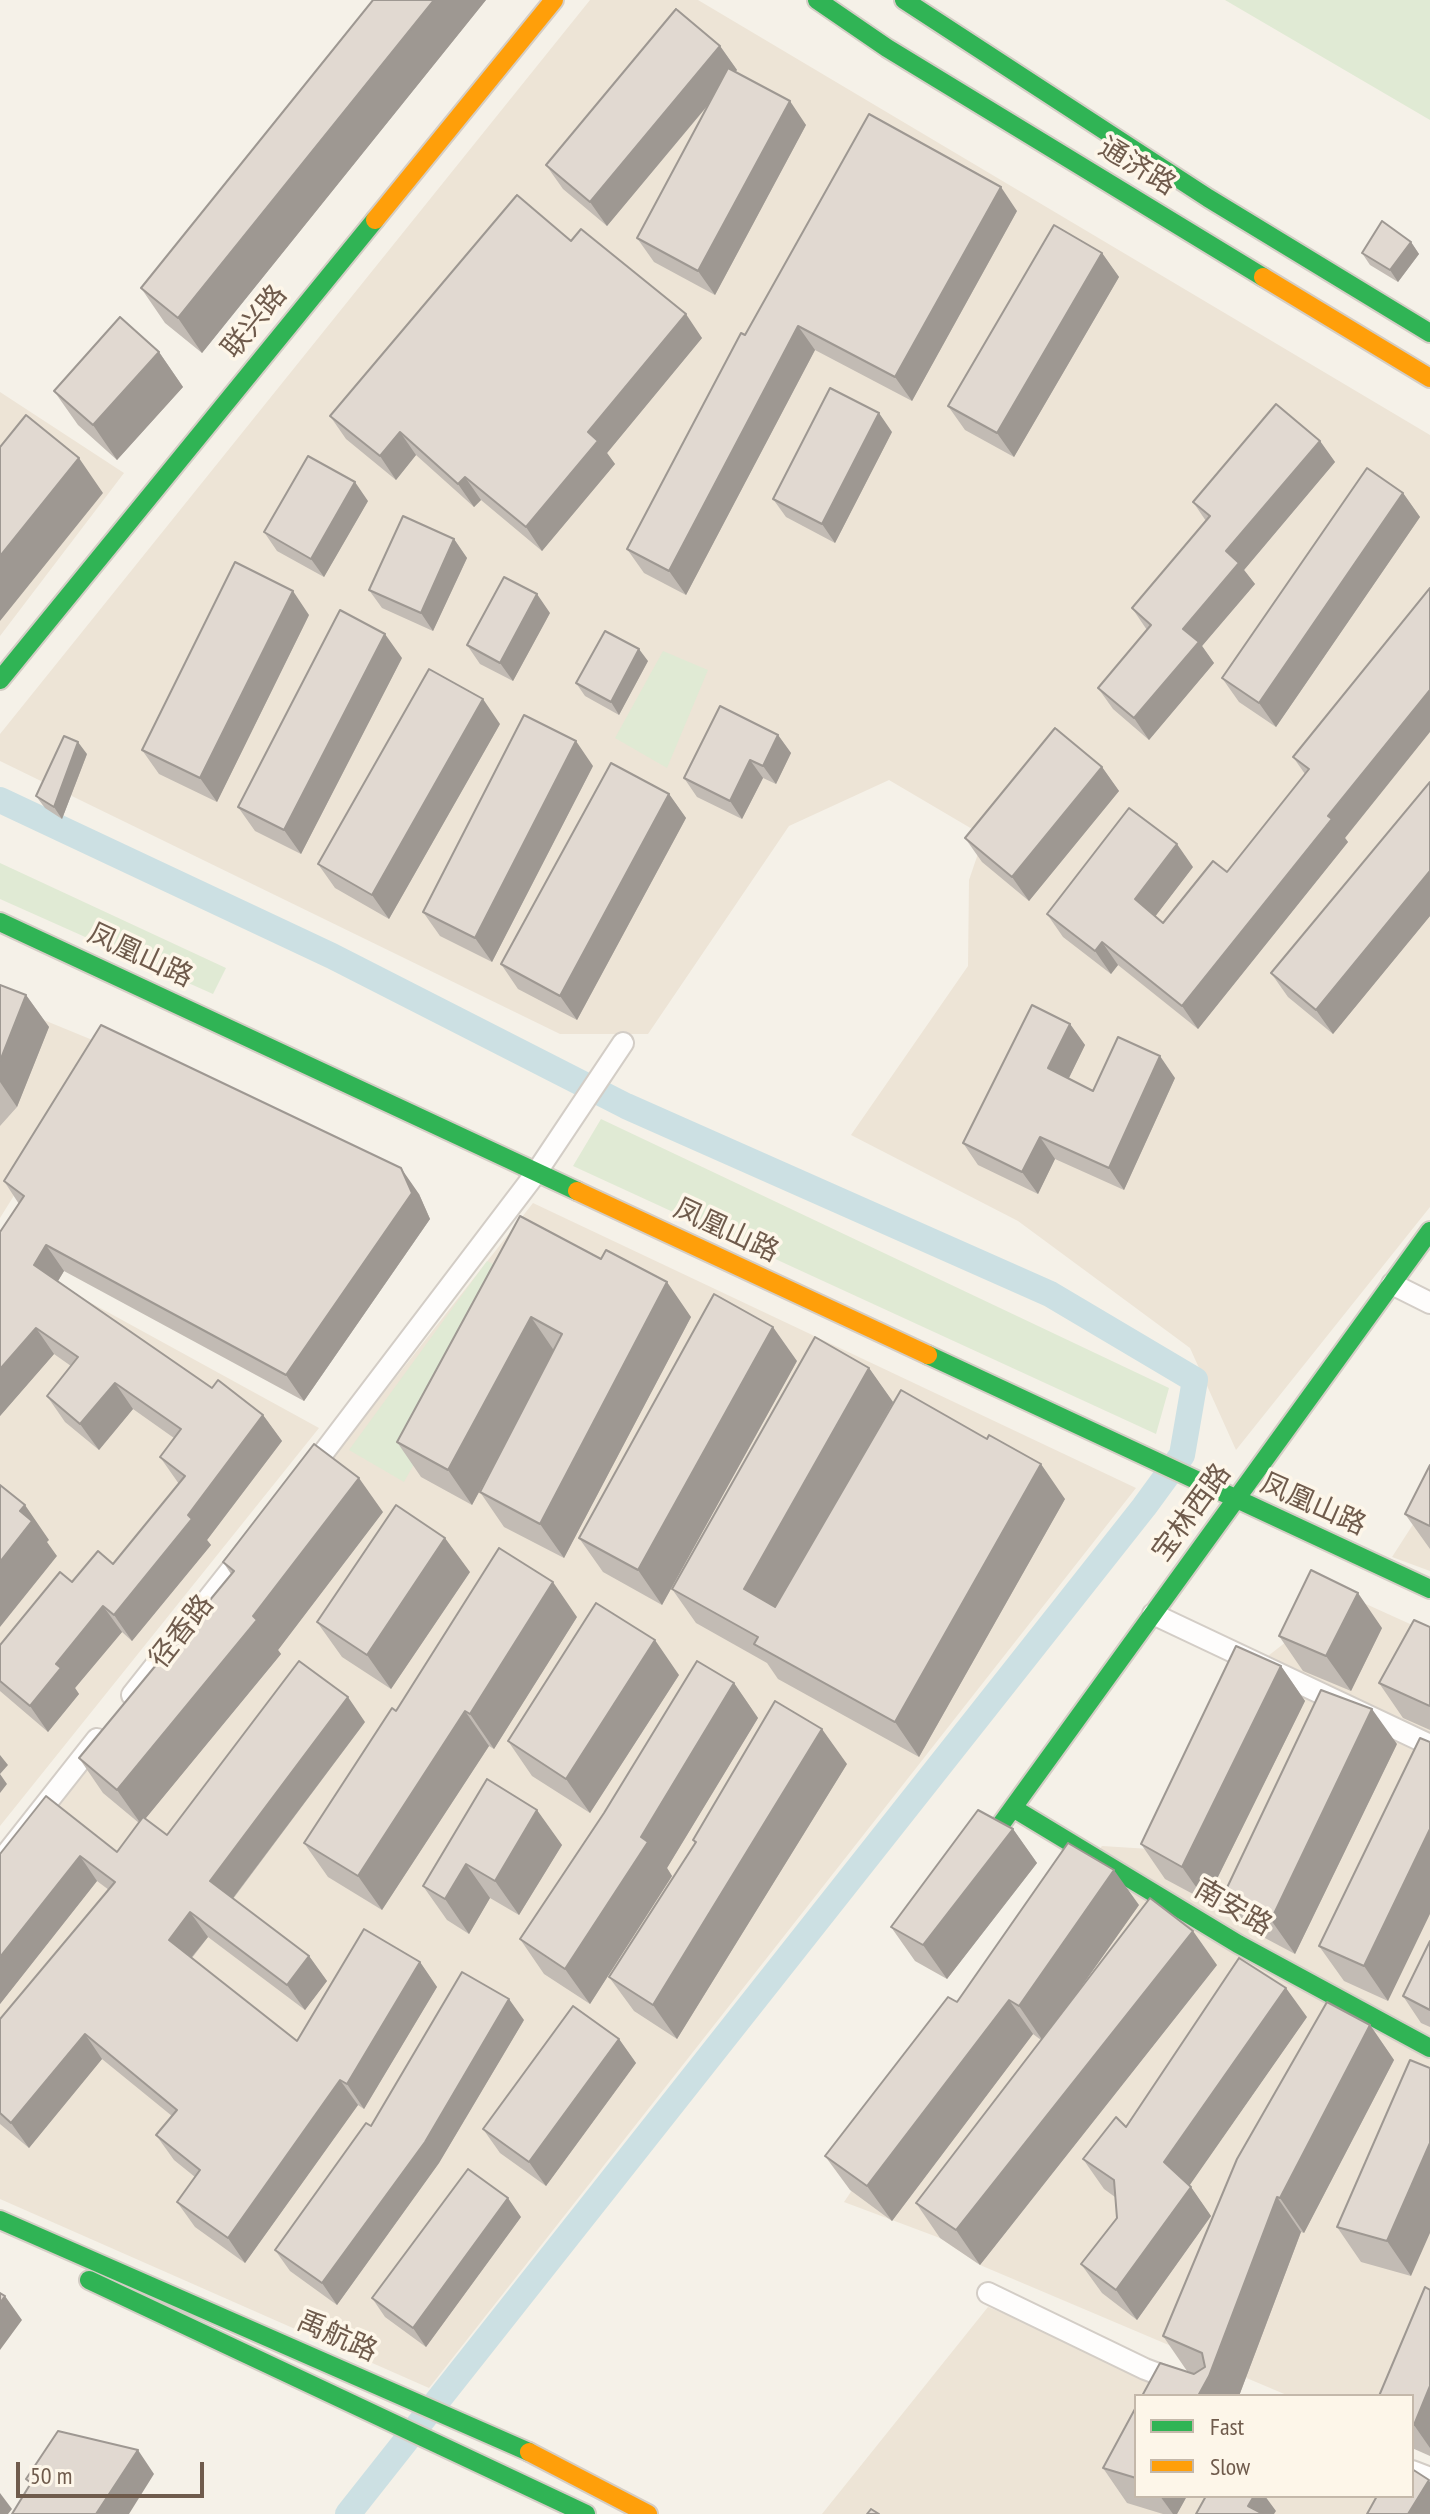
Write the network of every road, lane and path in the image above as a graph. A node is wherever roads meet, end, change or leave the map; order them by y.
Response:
1 (554, 0) edge
2 (817, 0) edge
3 (904, 0) edge
4 (1430, 333) edge
5 (1430, 378) edge
6 (0, 680) edge
7 (0, 922) edge
8 (623, 1043) dead end
9 (536, 1173) junction
10 (1430, 1231) edge
11 (1392, 1284) junction
12 (1430, 1303) edge
13 (294, 1490) edge
14 (1235, 1501) junction
15 (255, 1539) edge
16 (1430, 1589) edge
17 (1153, 1614) junction
18 (1430, 1745) edge
19 (1013, 1808) junction
20 (999, 1827) edge
21 (0, 1862) edge
22 (1430, 2048) edge
23 (0, 2220) edge
24 (0, 2240) edge
25 (988, 2293) dead end
26 (1212, 2394) edge
27 (586, 2514) edge
28 (648, 2514) edge

1 - 6 street, 联兴路
2 - 5 street, 通济路
3 - 4 street, 通济路
7 - 9 street, 凤凰山路
8 - 9 street
9 - 13 street
9 - 14 street, 凤凰山路
10 - 11 street, 宝林西路
11 - 12 street
11 - 14 street, 宝林西路
14 - 16 street, 凤凰山路
14 - 17 street, 宝林西路
15 - 21 street, 径香路
17 - 18 street
17 - 19 street, 宝林西路
19 - 20 street, 宝林西路
19 - 22 street, 南安路
23 - 28 street, 禹航路
24 - 27 street, 禹航路
25 - 26 street

